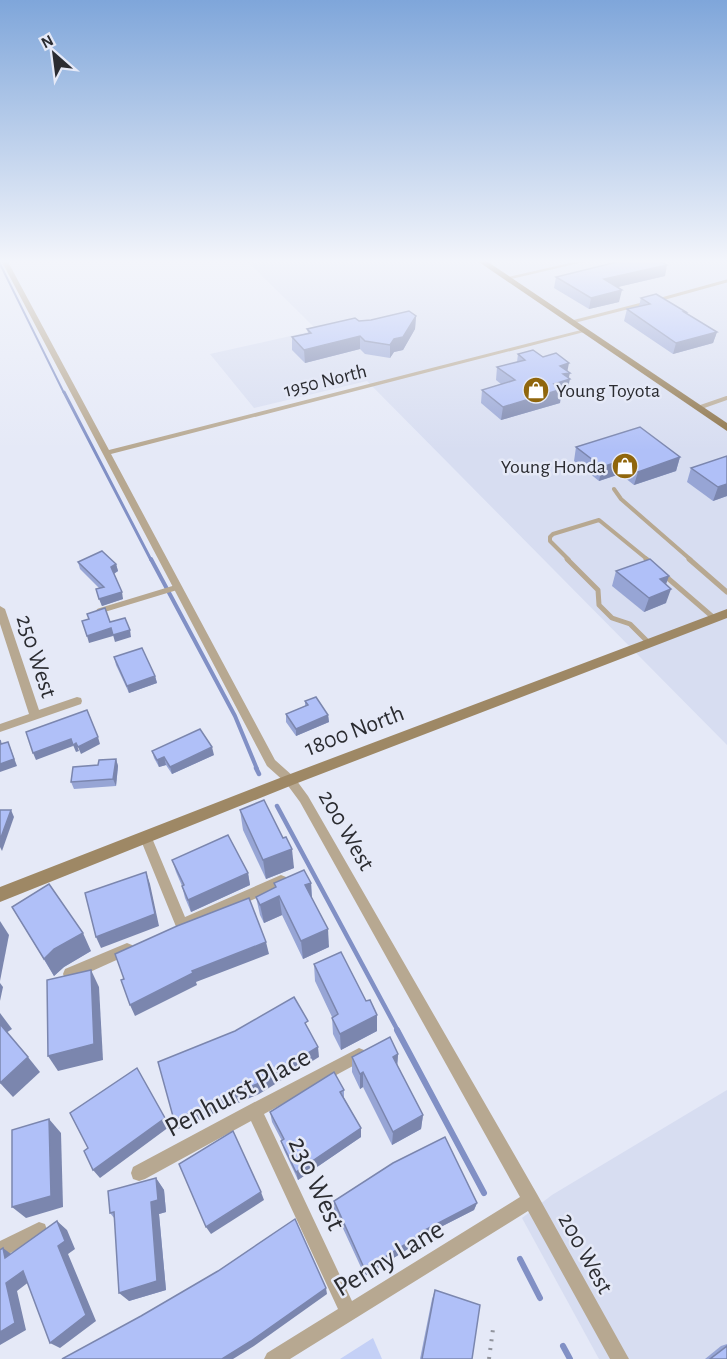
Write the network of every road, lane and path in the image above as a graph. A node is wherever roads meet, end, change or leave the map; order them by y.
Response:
1 (38, 323) edge
2 (574, 323) edge
3 (585, 331) junction
4 (727, 398) edge
5 (698, 408) junction
6 (727, 428) edge
7 (107, 453) junction
8 (615, 489) dead end
9 (174, 589) junction
10 (727, 592) edge
11 (0, 609) edge
12 (98, 612) edge
13 (723, 616) edge
14 (650, 644) junction
15 (77, 702) dead end
16 (35, 716) junction
17 (0, 728) edge
18 (290, 780) junction
19 (146, 838) junction
20 (281, 881) edge
21 (0, 895) edge
22 (141, 943) edge
23 (70, 974) edge
24 (359, 1055) edge
25 (254, 1110) junction
26 (139, 1173) dead end
27 (531, 1200) junction
28 (39, 1230) dead end
29 (0, 1250) edge
30 (348, 1312) junction
31 (493, 1329) dead end
32 (273, 1359) edge
33 (489, 1359) edge
34 (620, 1359) edge

1 - 7 street, 200 West
2 - 3 main road
3 - 5 main road
3 - 7 street, 1950 North
4 - 5 lane
5 - 6 main road
7 - 9 street, 200 West
8 - 10 lane
9 - 12 lane
9 - 18 street, 200 West
11 - 16 street, 250 West
13 - 14 street, 1800 North
13 - 14 lane
14 - 18 street, 1800 North
15 - 16 street
16 - 17 street
18 - 19 street, 1800 North
18 - 27 street, 200 West
19 - 20 street
19 - 21 street, 1800 North
22 - 23 street
24 - 25 street, Penhurst Place
25 - 26 street, Penhurst Place
25 - 30 street, 230 West
27 - 30 street, Penny Lane
27 - 34 street, 200 West
28 - 29 street
30 - 32 street, Penny Lane
31 - 33 path

